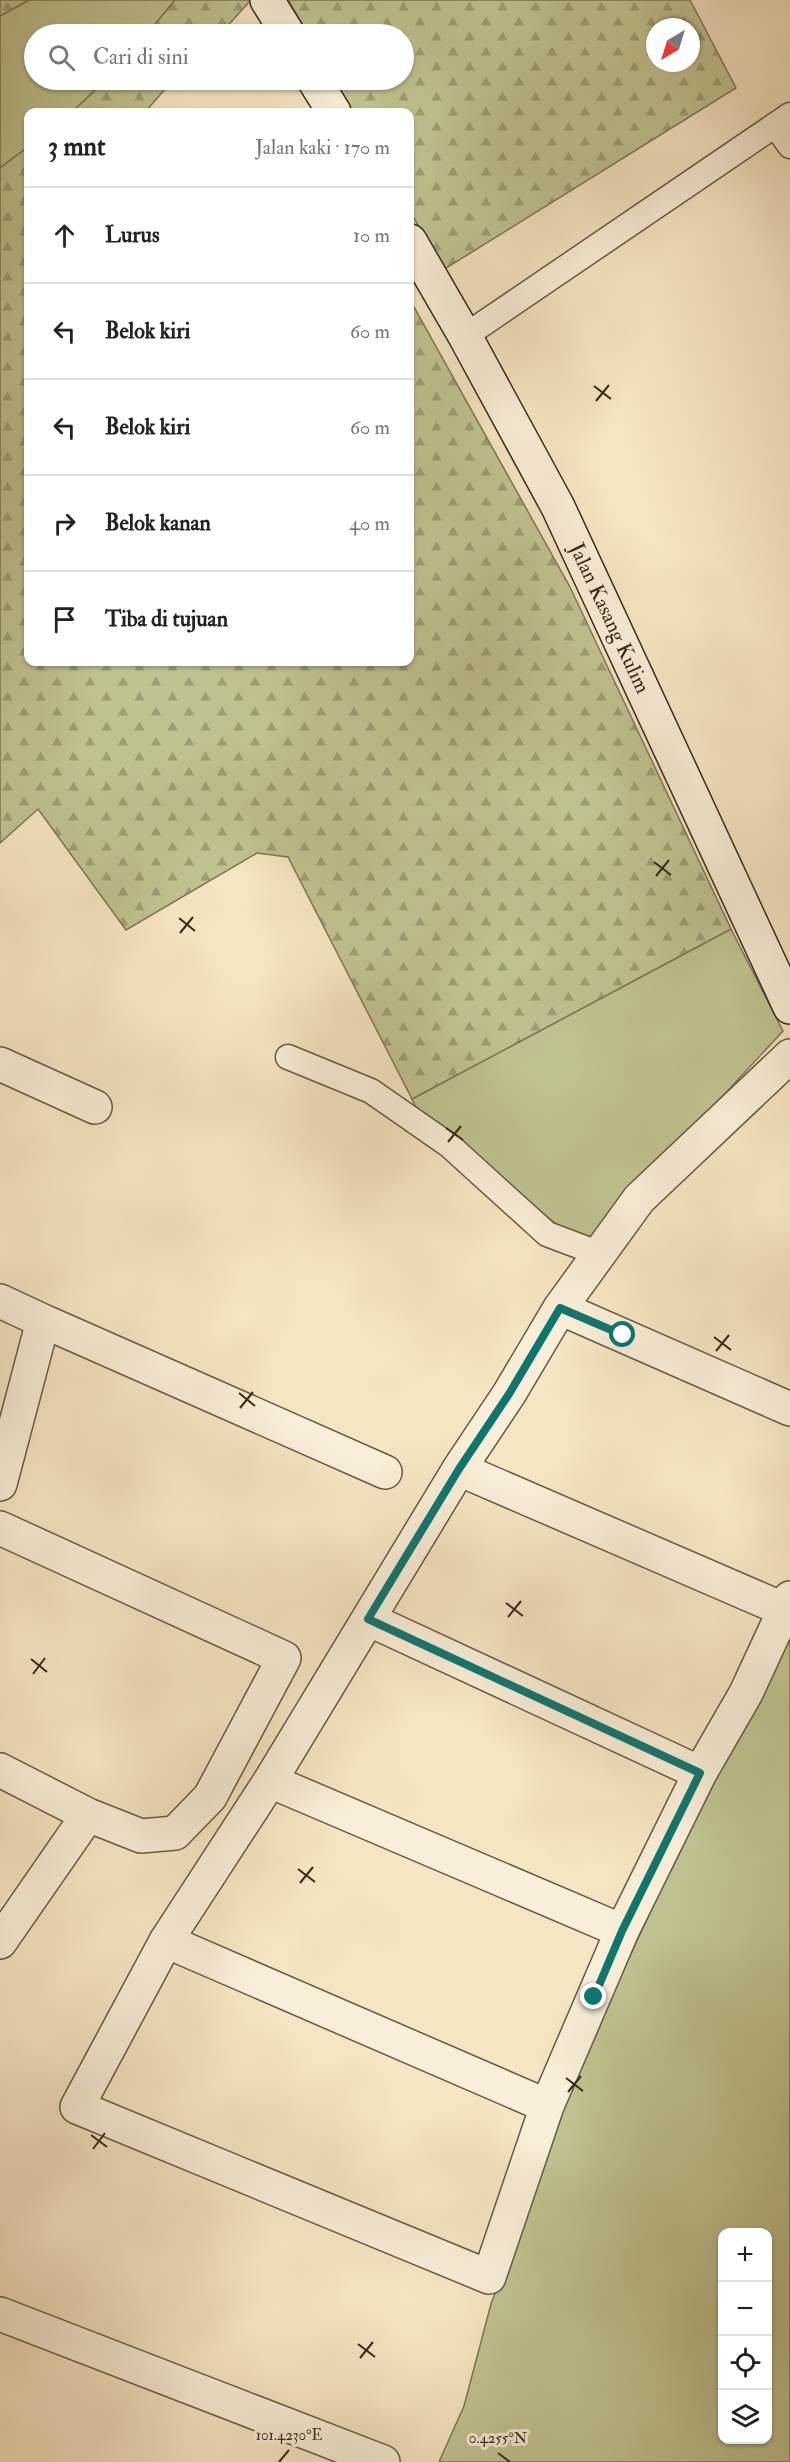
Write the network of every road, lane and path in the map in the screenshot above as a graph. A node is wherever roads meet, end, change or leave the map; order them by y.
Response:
1 (267, 0) edge
2 (282, 24) edge
3 (321, 90) edge
4 (332, 108) edge
5 (783, 120) edge
6 (790, 147) edge
7 (414, 248) edge
8 (465, 336) junction
9 (790, 1007) edge
10 (790, 1056) edge
11 (288, 1057) dead end
12 (0, 1064) edge
13 (95, 1107) dead end
14 (600, 1254) junction
15 (0, 1301) edge
16 (560, 1308) junction
17 (43, 1321) junction
18 (790, 1409) edge
19 (459, 1469) junction
20 (385, 1472) dead end
21 (0, 1484) edge
22 (0, 1528) edge
23 (788, 1604) edge
24 (368, 1619) junction
25 (0, 1770) edge
26 (700, 1773) junction
27 (270, 1782) junction
28 (88, 1815) junction
29 (622, 1931) junction
30 (166, 1941) junction
31 (0, 1942) edge
32 (547, 2106) junction
33 (0, 2314) edge
34 (382, 2462) edge

1 - 2 street
3 - 4 street
5 - 6 lane
5 - 8 lane
7 - 8 street, Jalan Kasang Kulim
8 - 9 street, Jalan Kasang Kulim
10 - 14 street
11 - 14 lane
12 - 13 street
14 - 16 street
15 - 17 street
16 - 18 street
16 - 19 street
17 - 20 street
17 - 21 street
19 - 23 street
19 - 24 street
22 - 28 street
23 - 26 street
24 - 26 street
24 - 27 street
25 - 28 street
26 - 29 street
27 - 29 street
27 - 30 street
28 - 31 street
29 - 32 street
30 - 32 street
30 - 32 street
33 - 34 street

